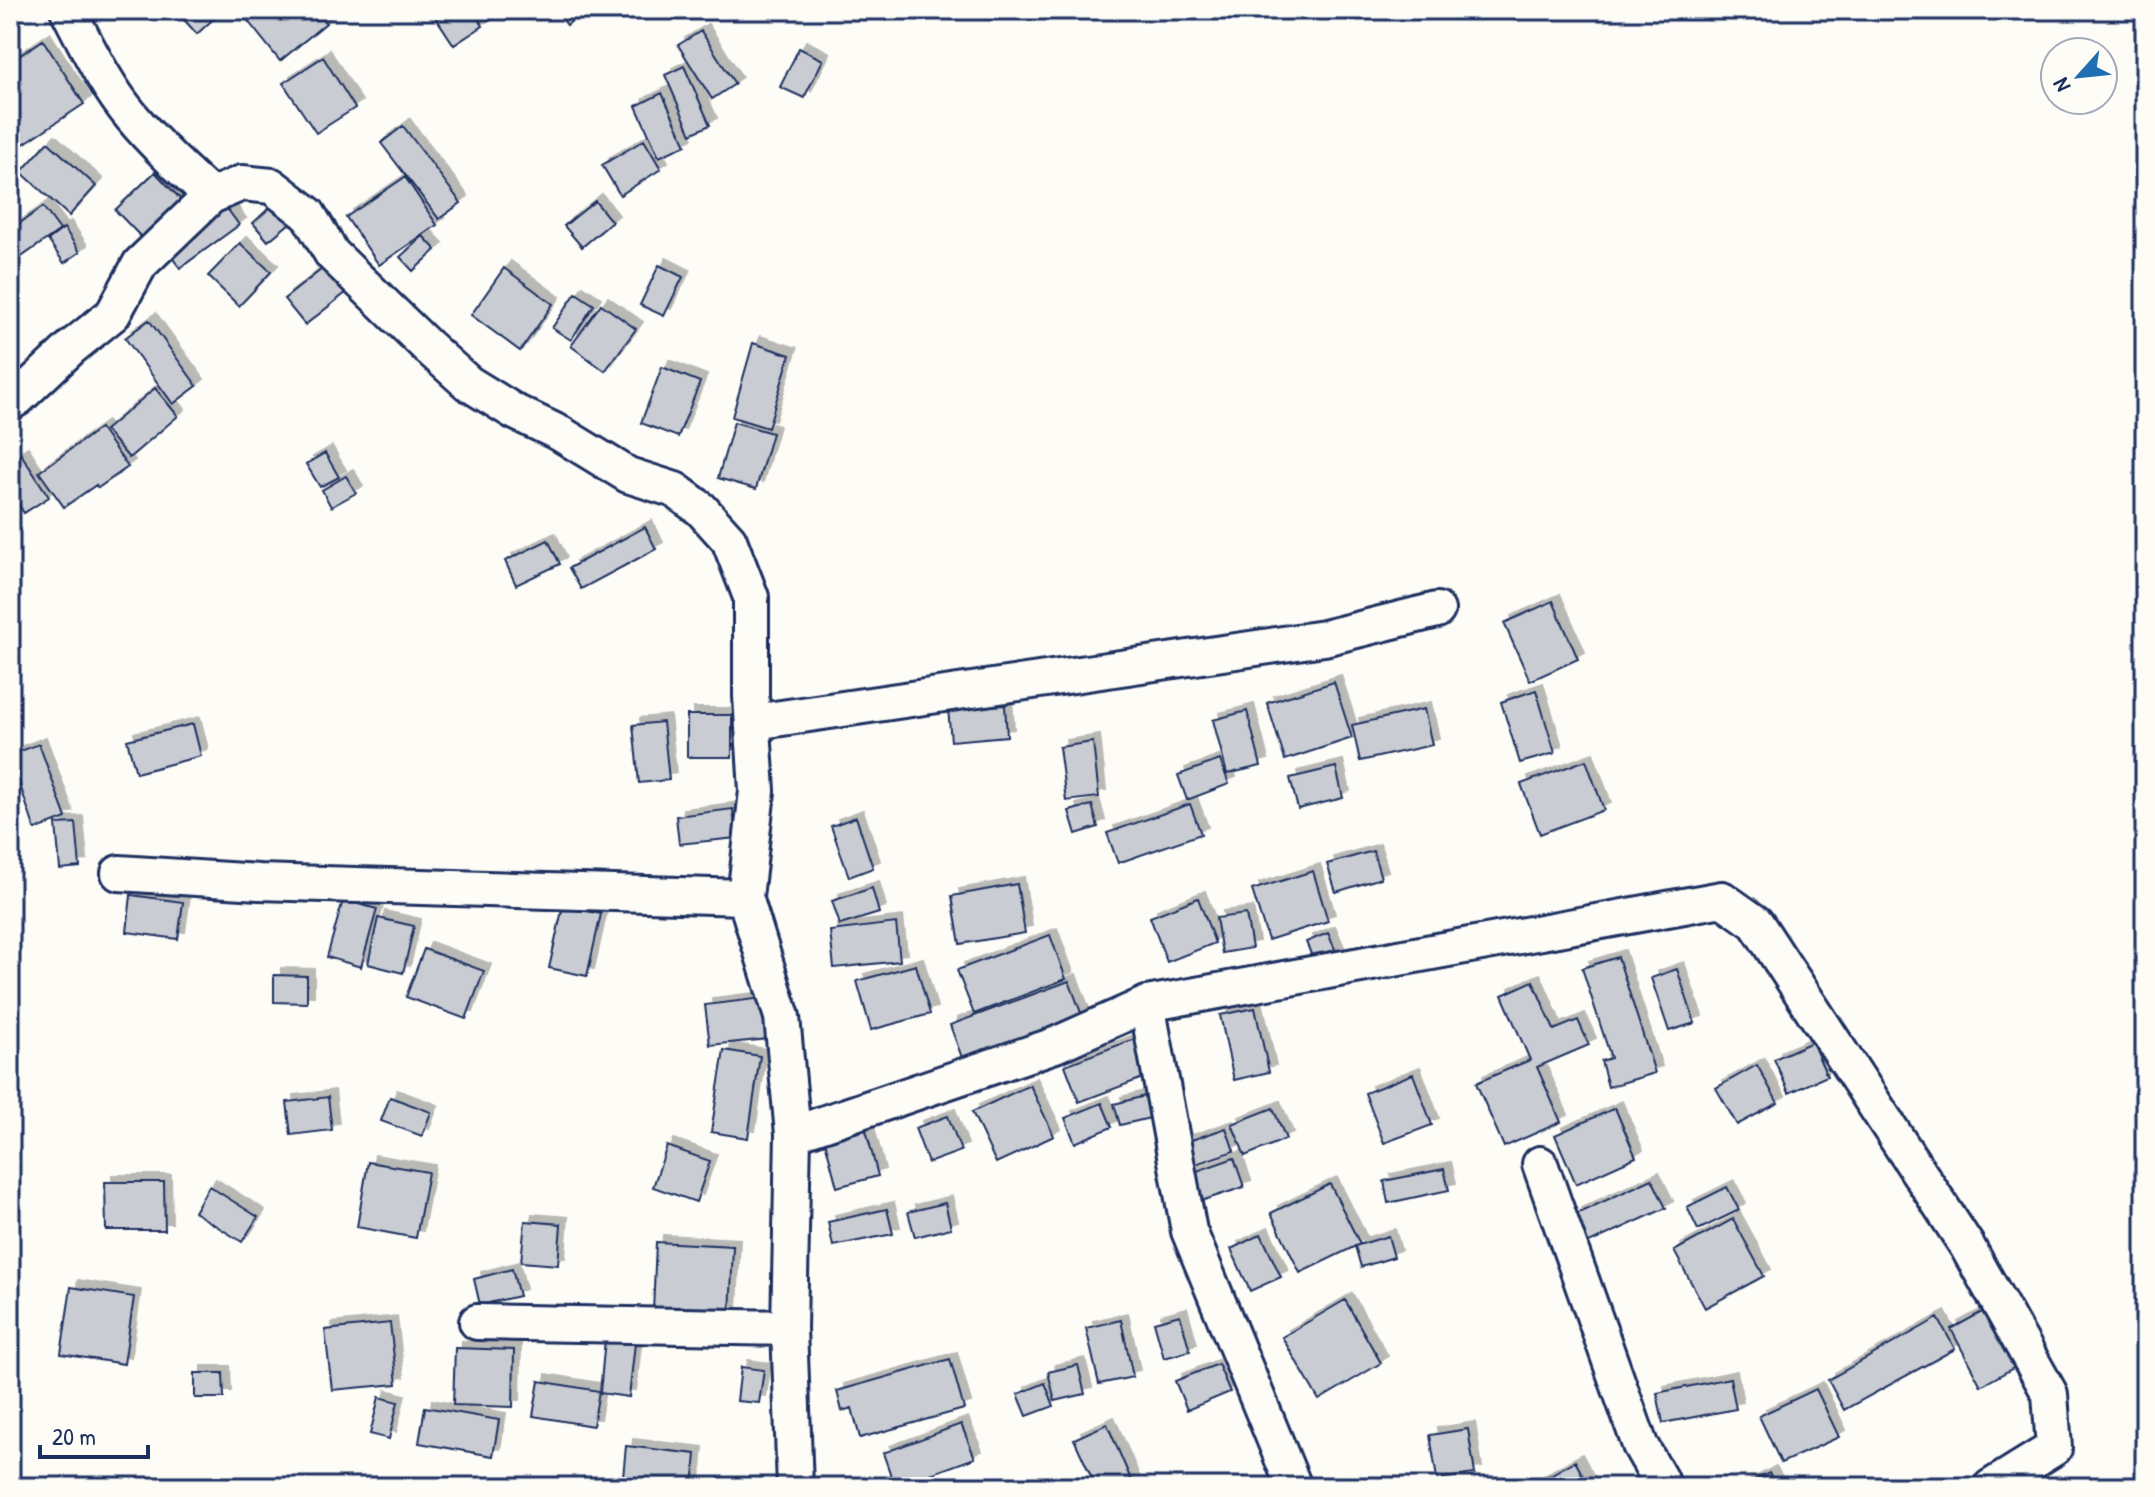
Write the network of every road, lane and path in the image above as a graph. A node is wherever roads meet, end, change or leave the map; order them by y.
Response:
1 (68, 10) edge
2 (211, 196) junction
3 (10, 403) edge
4 (1437, 610) dead end
5 (755, 722) junction
6 (119, 873) dead end
7 (745, 897) junction
8 (1147, 1004) junction
9 (793, 1134) junction
10 (1540, 1164) dead end
11 (477, 1322) dead end
12 (789, 1328) junction
13 (795, 1487) edge
14 (1294, 1487) edge
15 (1664, 1487) edge
16 (1991, 1487) edge

1 - 2 street
2 - 3 street
2 - 5 street
4 - 5 street
5 - 7 street
6 - 7 street
7 - 9 street
8 - 9 street
8 - 14 street
8 - 16 street
9 - 12 street
10 - 15 street
11 - 12 street
12 - 13 street

